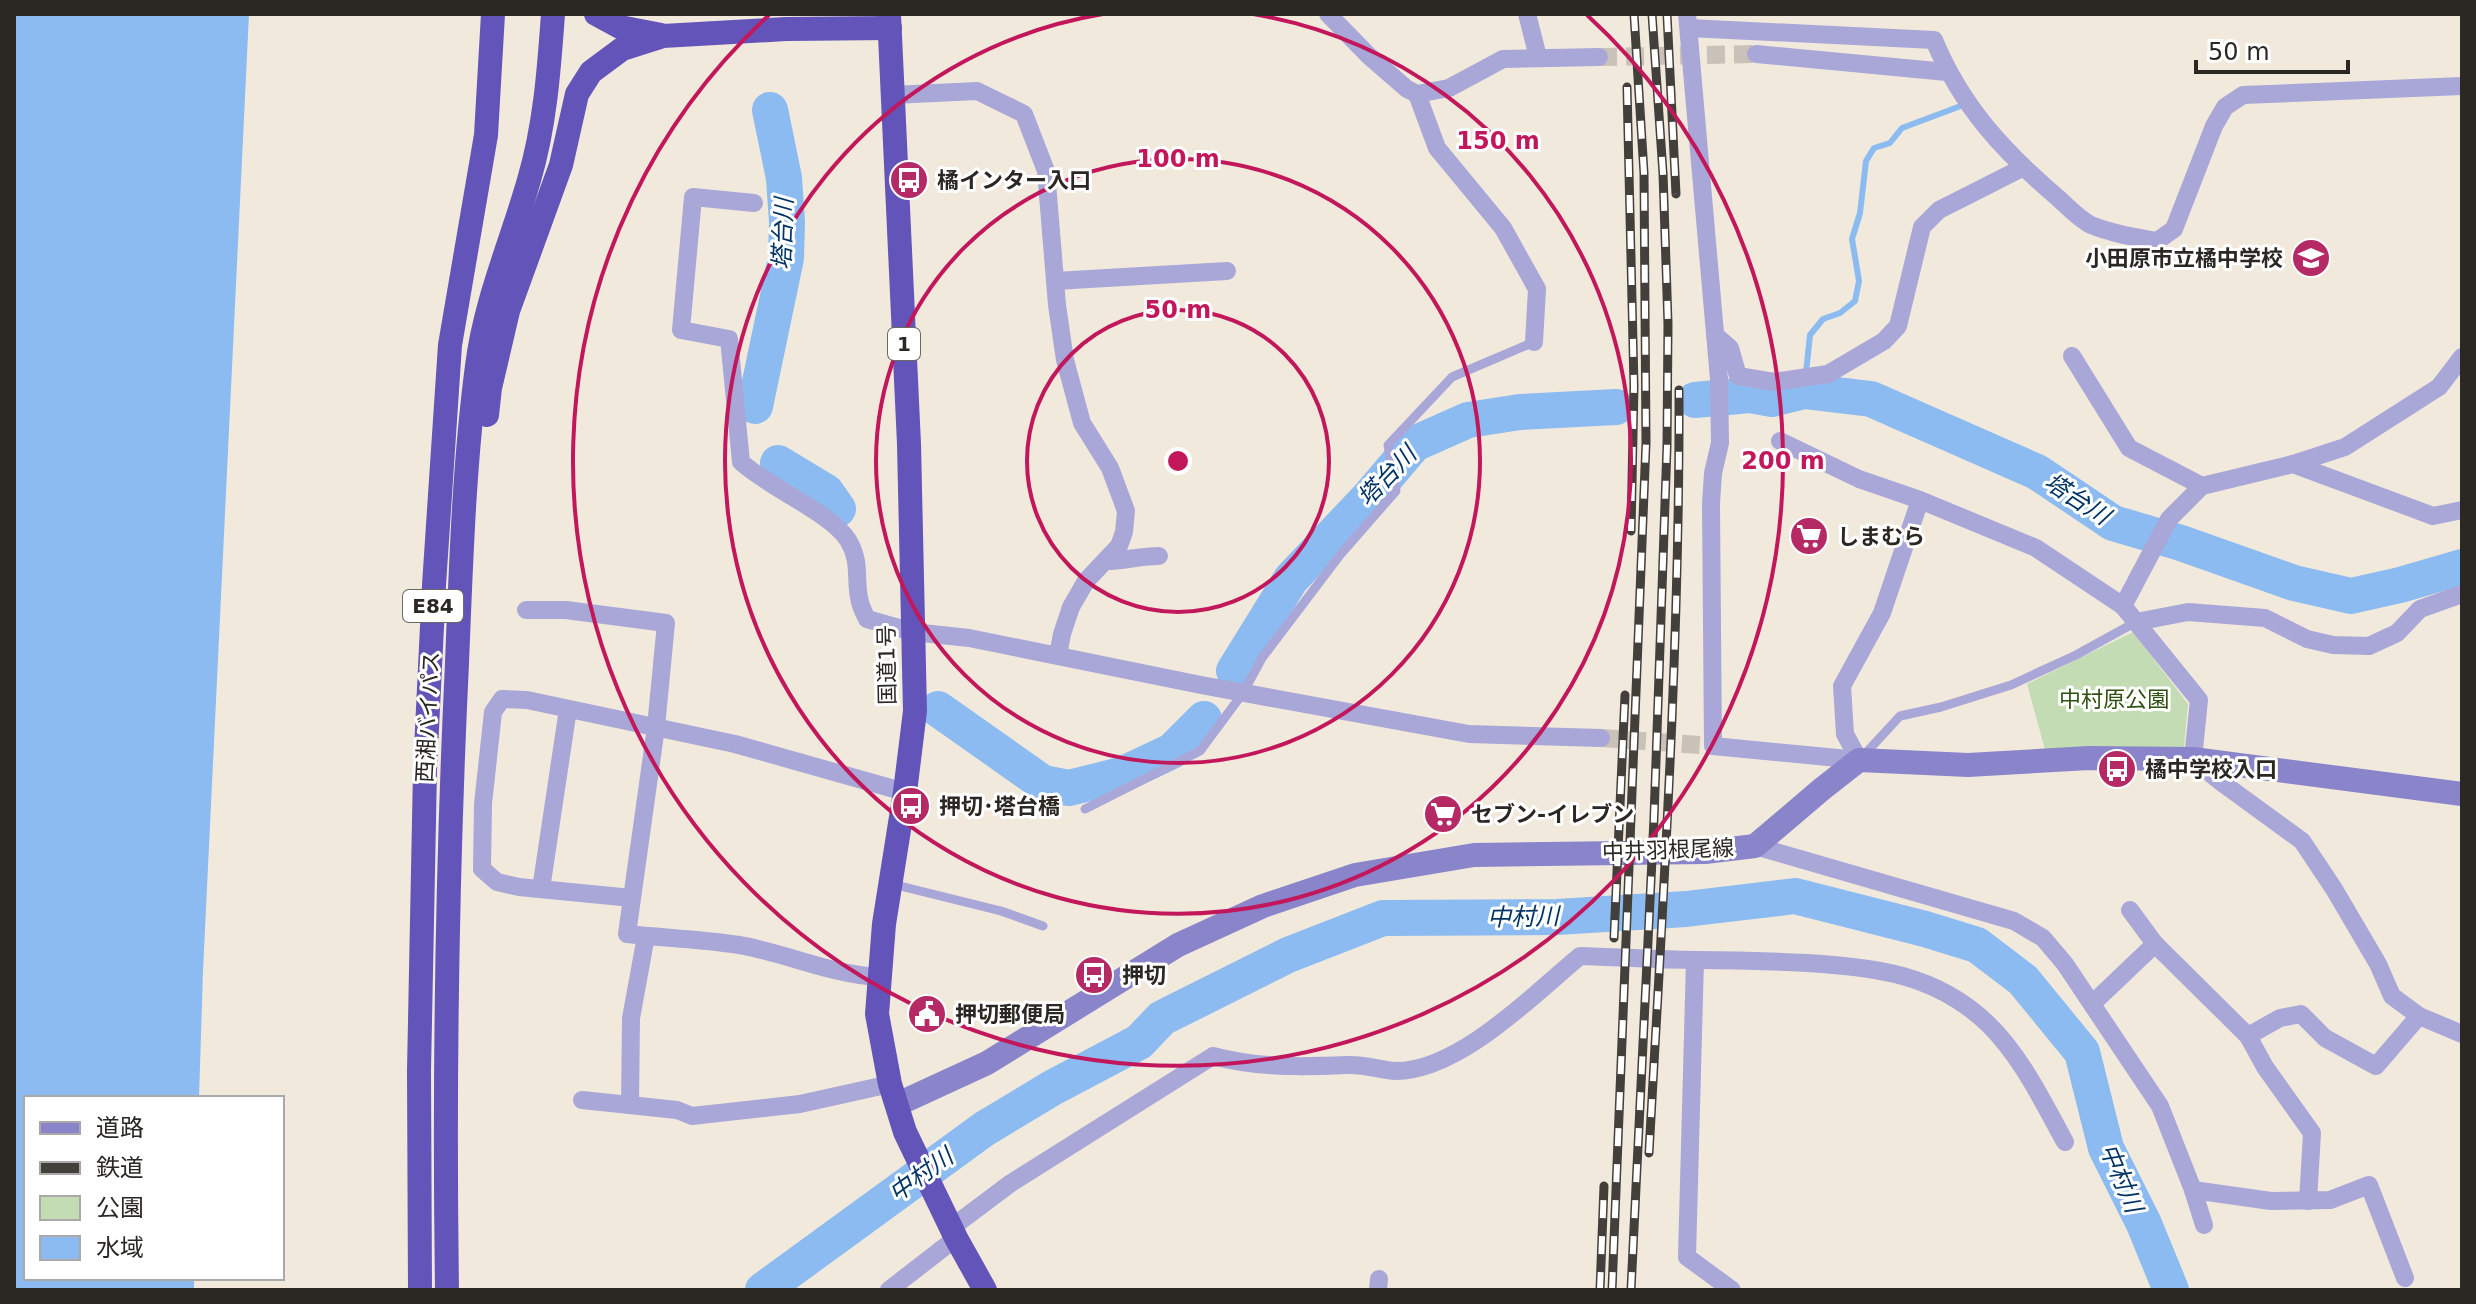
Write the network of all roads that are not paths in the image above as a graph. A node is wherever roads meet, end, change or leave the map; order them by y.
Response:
1 (493, 14) edge
2 (553, 14) edge
3 (596, 14) edge
4 (1328, 14) edge
5 (1527, 14) edge
6 (890, 21) edge
7 (1688, 21) edge
8 (673, 34) junction
9 (1756, 54) tunnel mouth
10 (1538, 57) junction
11 (1599, 57) tunnel mouth
12 (1947, 72) junction
13 (2462, 86) edge
14 (1417, 94) junction
15 (893, 95) junction
16 (2022, 168) junction
17 (754, 203) dead end
18 (1227, 271) dead end
19 (1055, 281) junction
20 (1715, 335) junction
21 (1534, 342) joint
22 (2072, 356) dead end
23 (2462, 357) edge
24 (1780, 441) dead end
25 (2293, 464) junction
26 (2202, 486) junction
27 (1920, 500) junction
28 (2462, 510) edge
29 (1159, 556) dead end
30 (1105, 561) junction
31 (2462, 594) edge
32 (2123, 606) junction
33 (526, 610) dead end
34 (2136, 622) junction
35 (913, 632) junction
36 (1058, 655) junction
37 (1243, 693) junction
38 (455, 701) junction
39 (568, 709) junction
40 (656, 727) junction
41 (1601, 738) tunnel mouth
42 (2193, 759) junction
43 (1859, 760) junction
44 (905, 792) junction
45 (2462, 794) edge
46 (1085, 809) dead end
47 (1755, 846) junction
48 (891, 884) junction
49 (541, 889) junction
50 (632, 898) junction
51 (2130, 910) dead end
52 (1043, 926) dead end
53 (646, 936) junction
54 (2155, 944) junction
55 (1695, 960) junction
56 (878, 977) junction
57 (2092, 1004) junction
58 (2419, 1016) junction
59 (2462, 1034) edge
60 (2248, 1036) junction
61 (894, 1094) junction
62 (582, 1100) dead end
63 (630, 1105) junction
64 (2065, 1142) dead end
65 (2193, 1190) junction
66 (2308, 1201) junction
67 (2204, 1225) dead end
68 (954, 1233) junction
69 (2405, 1278) dead end
70 (420, 1290) edge
71 (447, 1290) edge
72 (889, 1290) edge
73 (985, 1290) edge
74 (1732, 1290) edge

1 - 70 highway, 西湘バイパス / E84
2 - 38 highway, 西湘バイパス / E84
3 - 8 highway
4 - 14 street
5 - 10 street
6 - 8 highway
6 - 15 highway, 国道1号 / 1
7 - 12 street
7 - 20 street
8 - 38 highway
9 - 12 street
10 - 11 street
10 - 14 street
12 - 16 street
13 - 16 street
14 - 21 street
15 - 19 street
15 - 35 highway, 国道1号 / 1
16 - 20 street
17 - 35 street
18 - 19 street
19 - 30 street
20 - 43 street
21 - 37 lane
22 - 26 street
23 - 25 street
24 - 27 street
25 - 26 street
25 - 28 street
26 - 32 street
27 - 32 street
27 - 43 street
29 - 30 street
30 - 36 street
31 - 34 street
32 - 34 street
33 - 40 street
34 - 42 street
34 - 43 lane
35 - 36 street
35 - 44 highway, 国道1号 / 1
36 - 37 street
37 - 41 street
37 - 46 lane
38 - 71 highway, 西湘バイパス / E84
39 - 40 street
39 - 49 street
39 - 49 street
40 - 44 street
40 - 50 street
42 - 43 main road
42 - 45 main road
42 - 58 street
43 - 47 main road, 中井羽根尾線
44 - 48 highway, 国道1号 / 1
47 - 57 street
47 - 61 main road, 中井羽根尾線
48 - 52 lane
48 - 56 highway, 国道1号 / 1
49 - 50 street
50 - 53 street
51 - 54 street
53 - 56 street
53 - 63 street
54 - 57 street
54 - 60 street
55 - 64 street
55 - 68 street
55 - 74 street
56 - 61 highway, 国道1号 / 1
57 - 65 street
58 - 59 street
58 - 60 street
60 - 66 street
61 - 63 street
61 - 68 highway, 国道1号 / 1
62 - 63 street
65 - 66 street
65 - 67 street
66 - 69 street
68 - 72 street
68 - 73 highway, 国道1号 / 1

